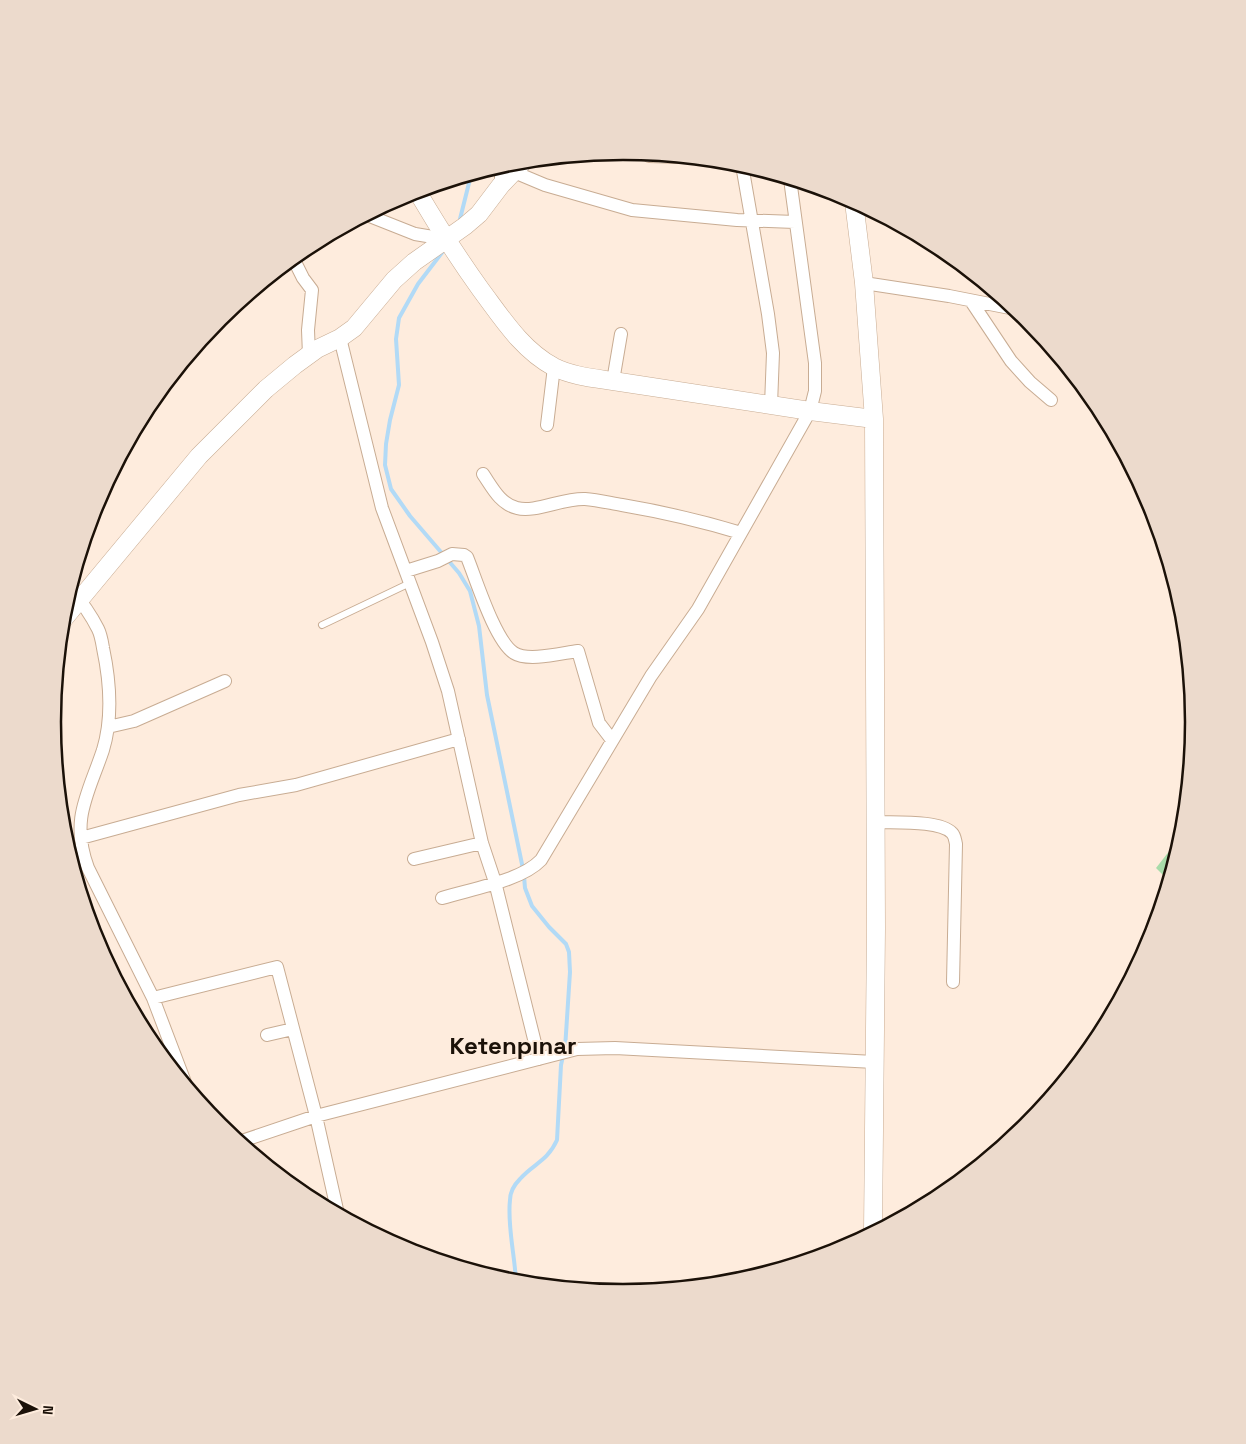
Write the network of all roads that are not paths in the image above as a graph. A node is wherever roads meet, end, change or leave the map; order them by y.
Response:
1 (520, 170) edge
2 (509, 172) edge
3 (743, 173) edge
4 (791, 186) edge
5 (420, 198) edge
6 (855, 211) edge
7 (375, 218) edge
8 (751, 221) junction
9 (795, 222) junction
10 (445, 239) junction
11 (297, 265) edge
12 (864, 283) junction
13 (971, 301) junction
14 (1000, 306) edge
15 (621, 334) dead end
16 (340, 338) junction
17 (309, 355) junction
18 (554, 366) junction
19 (613, 382) junction
20 (1051, 400) dead end
21 (771, 405) junction
22 (810, 411) junction
23 (874, 419) junction
24 (547, 425) dead end
25 (483, 474) dead end
26 (741, 533) junction
27 (408, 577) junction
28 (76, 592) edge
29 (76, 595) edge
30 (322, 625) dead end
31 (225, 681) dead end
32 (108, 727) junction
33 (459, 739) junction
34 (612, 740) junction
35 (876, 822) junction
36 (81, 838) junction
37 (482, 843) junction
38 (414, 859) dead end
39 (496, 882) junction
40 (442, 898) dead end
41 (953, 982) dead end
42 (154, 998) junction
43 (293, 1029) junction
44 (267, 1035) dead end
45 (538, 1060) junction
46 (874, 1062) junction
47 (179, 1067) edge
48 (316, 1116) junction
49 (248, 1139) edge
50 (336, 1204) edge
51 (873, 1225) edge

1 - 8 street
2 - 10 street
3 - 8 street
4 - 9 street
5 - 10 street
6 - 12 street
7 - 10 street
8 - 9 street
8 - 21 street
9 - 22 street
10 - 16 street
10 - 18 street
11 - 17 street
12 - 13 street
12 - 23 street
13 - 14 street
13 - 20 street
15 - 19 street
16 - 17 street
16 - 27 street
17 - 28 street
18 - 19 street
18 - 24 street
19 - 21 street
21 - 22 street
22 - 23 street
22 - 26 street
23 - 35 street
25 - 26 street
26 - 34 street
27 - 30 lane
27 - 33 street
27 - 34 street
29 - 32 street
31 - 32 street
32 - 36 street
33 - 36 street
33 - 37 street
34 - 39 street
35 - 41 street
35 - 46 street
36 - 42 street
37 - 38 street
37 - 39 street
39 - 40 street
39 - 45 street
42 - 43 street
42 - 47 street
43 - 44 street
43 - 48 street
45 - 46 street
45 - 48 street
46 - 51 street
48 - 49 street
48 - 50 street

